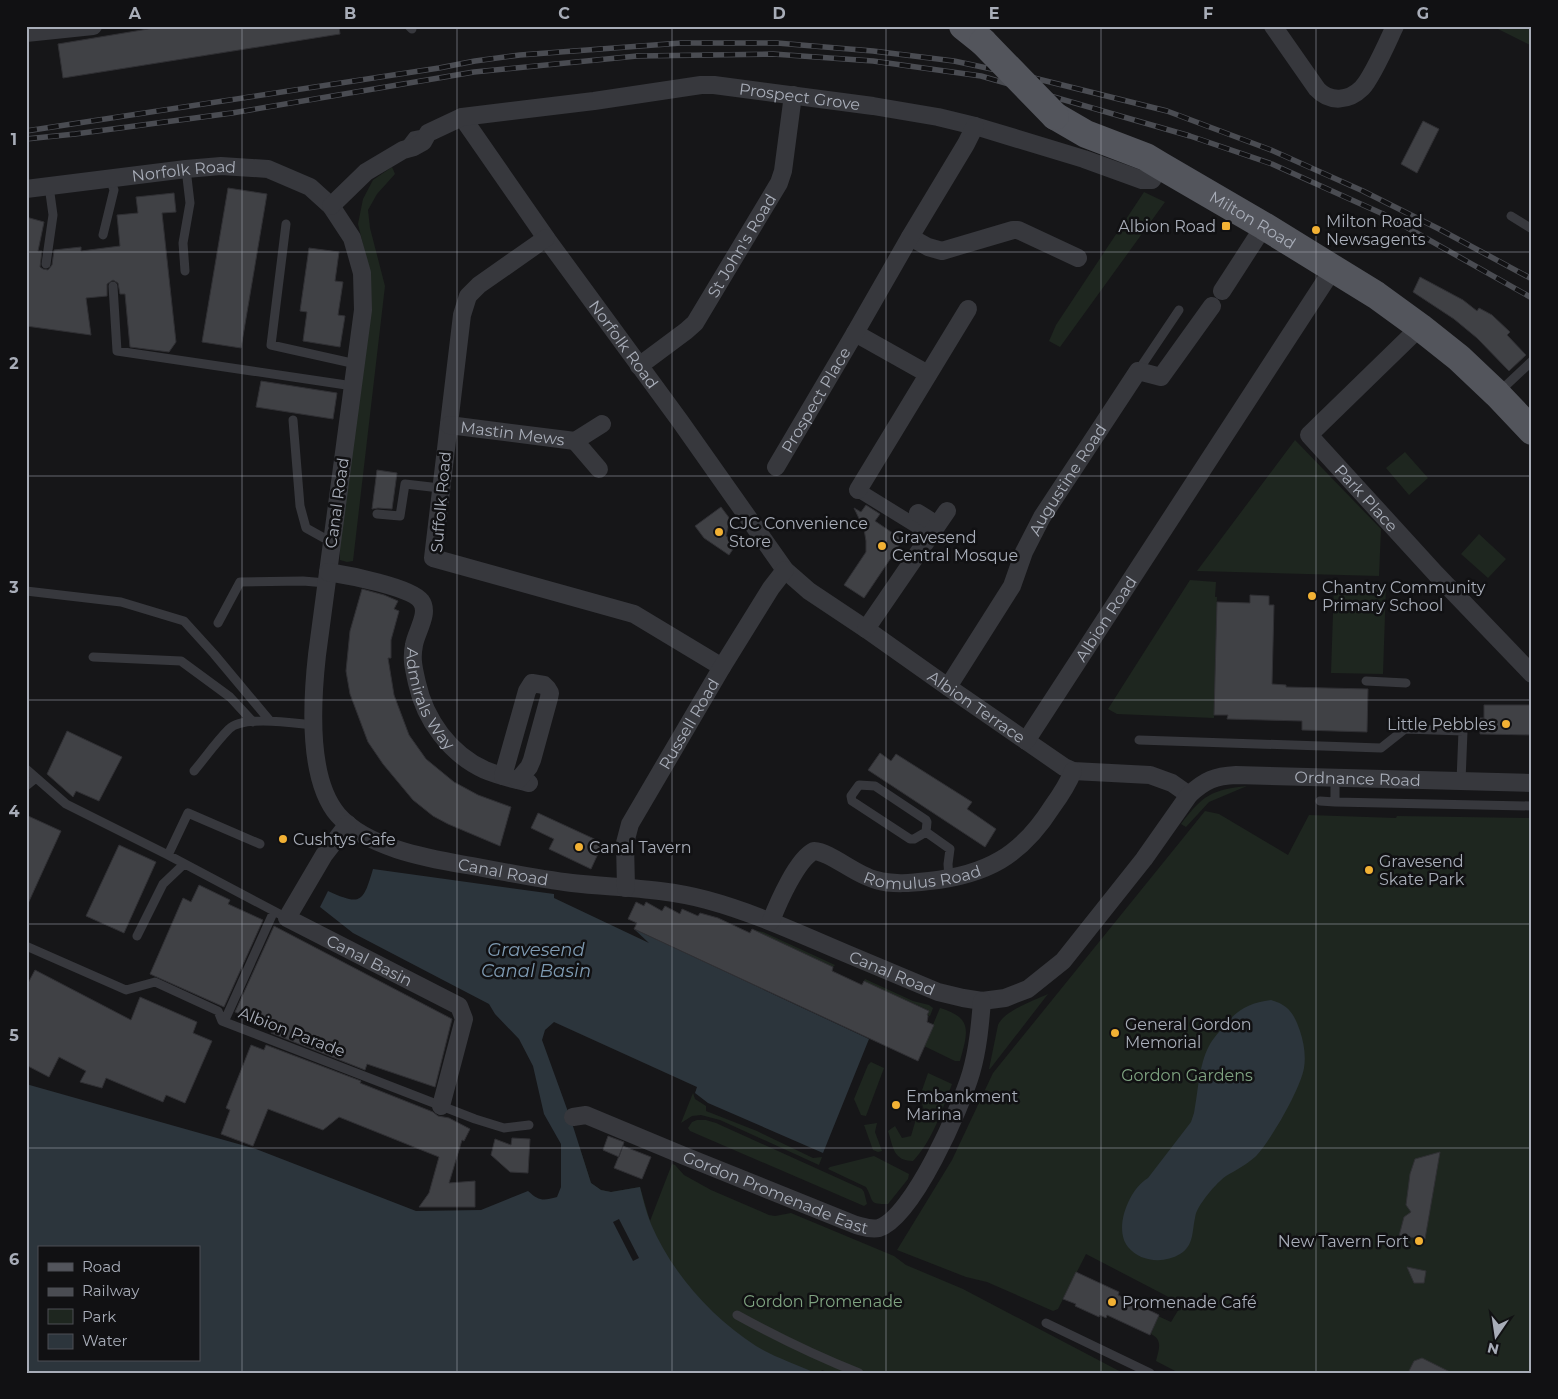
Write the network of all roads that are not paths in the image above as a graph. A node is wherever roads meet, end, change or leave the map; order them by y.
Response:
1 (93, 26) edge
2 (1273, 26) edge
3 (1395, 26) edge
4 (26, 33) edge
5 (973, 34) edge
6 (793, 95) junction
7 (462, 117) junction
8 (975, 126) junction
9 (1161, 166) junction
10 (186, 169) junction
11 (110, 179) junction
12 (49, 186) junction
13 (26, 189) edge
14 (332, 206) junction
15 (1511, 216) dead end
16 (286, 224) dead end
17 (1264, 226) junction
18 (1532, 229) edge
19 (103, 235) dead end
20 (910, 237) junction
21 (546, 238) junction
22 (1078, 258) dead end
23 (46, 264) dead end
24 (1333, 269) junction
25 (185, 271) dead end
26 (113, 286) dead end
27 (1222, 291) dead end
28 (1212, 306) dead end
29 (968, 309) dead end
30 (1179, 310) dead end
31 (1420, 327) junction
32 (855, 334) junction
33 (1532, 361) edge
34 (356, 364) junction
35 (639, 366) junction
36 (1138, 371) junction
37 (928, 374) junction
38 (353, 386) junction
39 (1497, 394) junction
40 (292, 420) dead end
41 (602, 424) dead end
42 (449, 425) junction
43 (1532, 431) edge
44 (575, 442) junction
45 (776, 467) dead end
46 (599, 468) dead end
47 (440, 488) junction
48 (858, 490) joint
49 (918, 512) dead end
50 (377, 514) dead end
51 (938, 524) junction
52 (332, 539) junction
53 (785, 570) junction
54 (327, 578) junction
55 (26, 591) edge
56 (218, 623) dead end
57 (866, 629) junction
58 (93, 657) dead end
59 (722, 667) junction
60 (1532, 674) edge
61 (1366, 682) dead end
62 (1406, 683) dead end
63 (948, 687) junction
64 (270, 721) junction
65 (252, 722) junction
66 (313, 725) junction
67 (1139, 740) dead end
68 (1026, 741) junction
69 (26, 769) edge
70 (1073, 771) junction
71 (194, 772) dead end
72 (36, 778) junction
73 (1335, 779) junction
74 (517, 780) dead end
75 (1461, 781) junction
76 (1532, 784) edge
77 (26, 786) edge
78 (1189, 795) junction
79 (1320, 801) dead end
80 (1335, 802) junction
81 (1532, 806) edge
82 (348, 824) junction
83 (926, 832) junction
84 (260, 844) dead end
85 (168, 855) junction
86 (184, 864) junction
87 (950, 878) junction
88 (626, 888) junction
89 (281, 915) junction
90 (771, 921) junction
91 (137, 936) dead end
92 (26, 946) edge
93 (982, 1001) junction
94 (224, 1022) junction
95 (441, 1106) junction
96 (573, 1117) dead end
97 (529, 1125) dead end
98 (736, 1315) dead end
99 (1046, 1323) dead end
100 (859, 1373) edge
101 (1150, 1373) edge

1 - 4 street
2 - 3 street
5 - 9 main road, Milton Road, bridge
6 - 7 street, Prospect Grove
6 - 8 street, Prospect Grove
6 - 35 street, St John's Road
7 - 14 street, Prospect Grove
7 - 21 street, Norfolk Road
8 - 9 street, Prospect Grove
8 - 20 street, Prospect Place
9 - 17 main road, Milton Road
10 - 11 street, Norfolk Road
10 - 14 street, Norfolk Road
10 - 25 lane
11 - 12 street, Norfolk Road
11 - 19 lane
12 - 13 street, Norfolk Road
12 - 23 lane
14 - 34 street, Canal Road
15 - 18 lane
16 - 34 lane
17 - 24 main road, Milton Road
17 - 27 street
20 - 22 street
20 - 32 street, Prospect Place
21 - 35 street, Norfolk Road
21 - 42 street, Suffolk Road
24 - 31 main road, Milton Road
24 - 68 street, Albion Road
26 - 38 lane
28 - 36 street
29 - 37 street
30 - 36 lane
31 - 39 main road, Milton Road
31 - 60 street, Park Place
32 - 37 street, Prospect Place
32 - 45 street, Prospect Place
33 - 39 lane
34 - 38 street, Canal Road
35 - 53 street, Norfolk Road
36 - 63 street, Augustine Road
37 - 48 street
38 - 52 street, Canal Road
39 - 43 main road, Milton Road
40 - 52 lane
41 - 44 street
42 - 44 street, Mastin Mews
42 - 47 street, Suffolk Road
44 - 46 street
47 - 50 lane
47 - 59 street, Suffolk Road
48 - 51 street
49 - 51 street
51 - 57 street
52 - 54 street, Canal Road
53 - 57 street, Albion Terrace
53 - 59 street, Russell Road
54 - 56 lane
54 - 66 street, Canal Road
54 - 74 street, Admirals Way
55 - 64 lane
57 - 63 street, Albion Terrace
58 - 65 lane
59 - 88 street, Russell Road
61 - 62 lane
63 - 68 street, Albion Terrace
64 - 65 lane
64 - 66 lane
65 - 71 lane
66 - 82 street, Canal Road
67 - 75 lane
68 - 70 street, Albion Terrace
69 - 72 lane
70 - 78 street, Albion Terrace
70 - 87 street, Romulus Road
72 - 77 lane
72 - 85 lane
73 - 75 street, Ordnance Road
73 - 78 street, Ordnance Road
73 - 80 lane
75 - 76 street, Ordnance Road
78 - 93 street, Canal Road
79 - 80 lane
80 - 81 lane
82 - 88 street, Canal Road
82 - 89 street
83 - 83 lane
83 - 87 lane
84 - 85 lane
85 - 86 lane
86 - 89 lane
86 - 91 lane
87 - 90 street, Romulus Road
88 - 90 street, Canal Road
89 - 94 lane
89 - 95 street, Canal Basin
90 - 93 street, Canal Road
92 - 94 lane, Albion Parade
93 - 96 street, Gordon Promenade East
94 - 95 lane, Albion Parade
95 - 97 lane, Albion Parade
98 - 100 lane
99 - 101 lane

